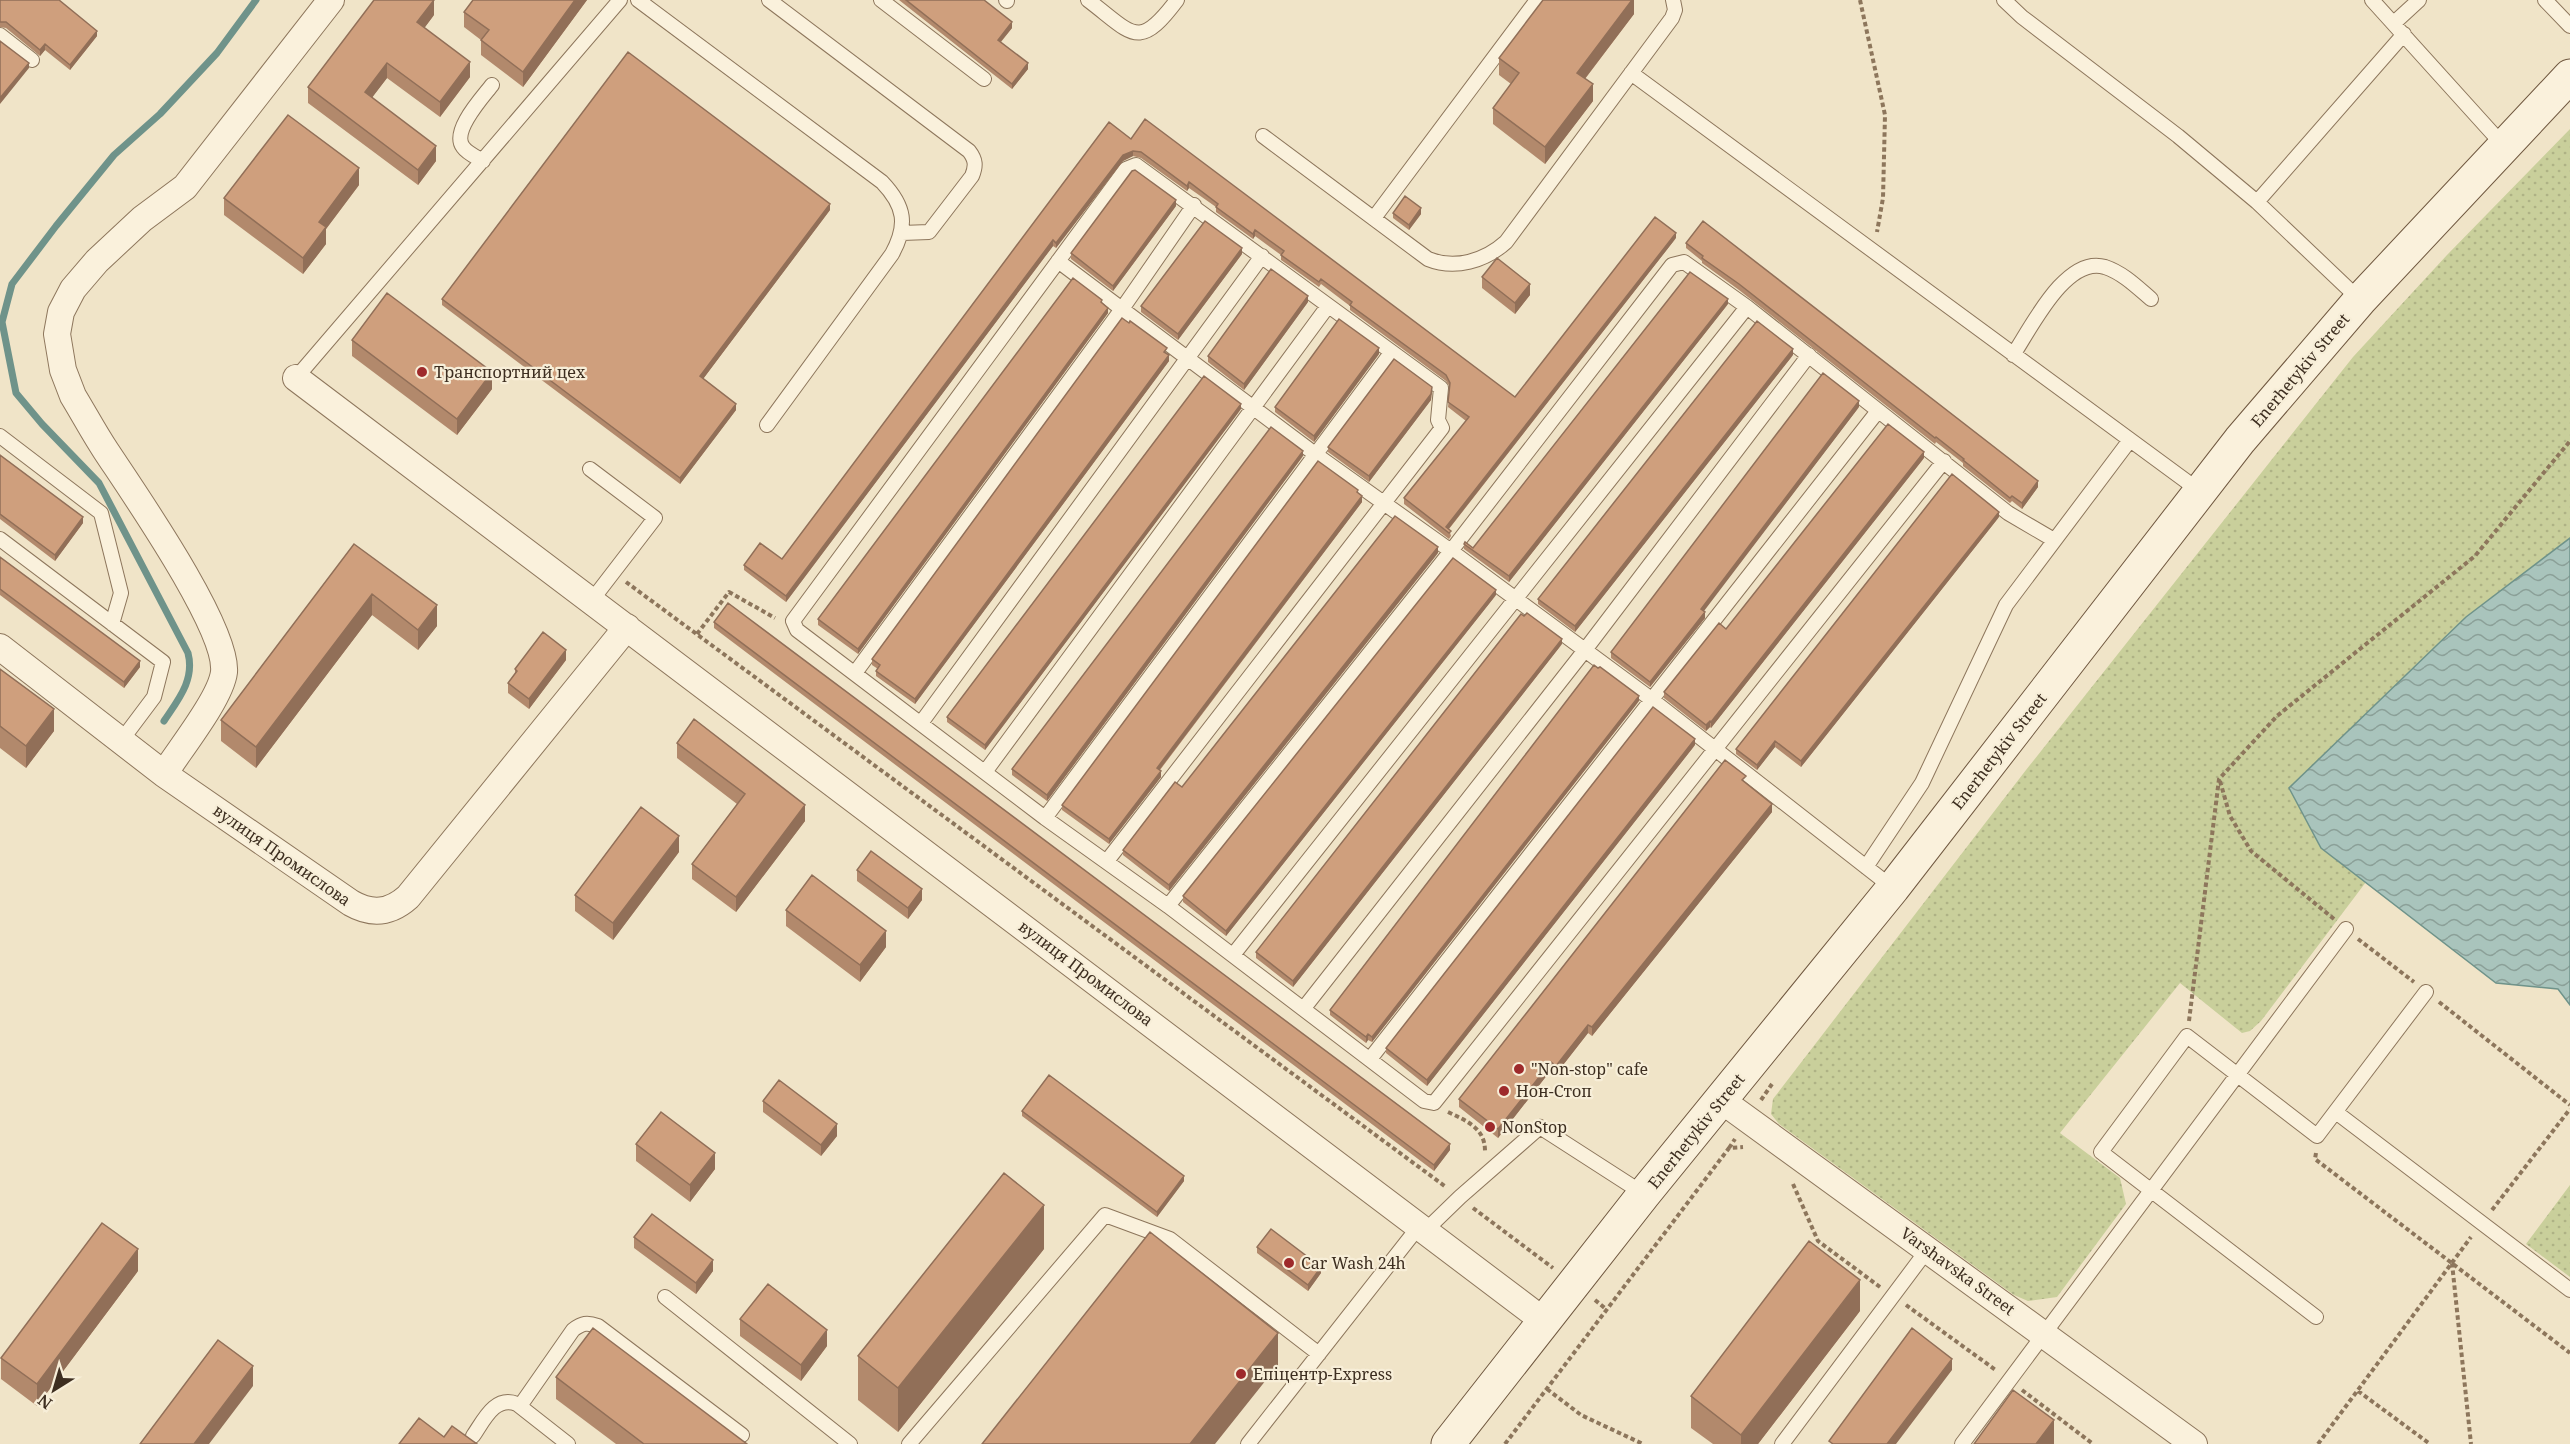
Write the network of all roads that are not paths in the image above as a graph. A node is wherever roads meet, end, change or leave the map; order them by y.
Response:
1 (331, 0) edge
2 (621, 0) edge
3 (638, 0) edge
4 (768, 0) edge
5 (881, 0) edge
6 (1088, 0) edge
7 (1177, 0) edge
8 (1537, 0) edge
9 (1673, 0) edge
10 (2004, 0) edge
11 (2372, 0) edge
12 (2419, 0) edge
13 (2546, 0) edge
14 (2394, 23) junction
15 (2570, 26) edge
16 (0, 34) edge
17 (2404, 34) junction
18 (32, 60) dead end
19 (1631, 73) junction
20 (2570, 76) edge
21 (984, 79) dead end
22 (492, 85) dead end
23 (1263, 136) dead end
24 (2503, 145) junction
25 (483, 161) junction
26 (2257, 202) junction
27 (1194, 205) junction
28 (1374, 218) junction
29 (902, 233) junction
30 (1262, 256) junction
31 (1058, 261) junction
32 (2151, 298) dead end
33 (2360, 300) junction
34 (1328, 306) junction
35 (1747, 307) junction
36 (1122, 309) junction
37 (1391, 353) junction
38 (2013, 354) junction
39 (1809, 356) junction
40 (1186, 358) junction
41 (296, 378) joint
42 (1253, 408) junction
43 (1878, 411) junction
44 (767, 424) dead end
45 (0, 436) edge
46 (2130, 440) junction
47 (1315, 454) junction
48 (1944, 461) junction
49 (590, 470) dead end
50 (2201, 492) junction
51 (1384, 504) junction
52 (0, 539) edge
53 (2054, 540) junction
54 (1451, 551) junction
55 (592, 600) junction
56 (1516, 600) junction
57 (112, 624) junction
58 (627, 627) junction
59 (0, 647) edge
60 (1585, 650) junction
61 (855, 673) junction
62 (1651, 699) junction
63 (921, 723) junction
64 (121, 741) junction
65 (1715, 749) junction
66 (985, 772) junction
67 (164, 774) junction
68 (1045, 818) junction
69 (1107, 861) junction
70 (1866, 867) junction
71 (1893, 888) junction
72 (1168, 906) junction
73 (2346, 929) road end
74 (1233, 955) junction
75 (2426, 992) road end
76 (1304, 1008) junction
77 (1370, 1059) junction
78 (2237, 1075) junction
79 (1721, 1100) junction
80 (2337, 1113) junction
81 (2151, 1191) junction
82 (1644, 1194) junction
83 (1423, 1228) junction
84 (1928, 1249) junction
85 (2570, 1290) edge
86 (665, 1297) dead end
87 (2316, 1317) dead end
88 (1544, 1321) junction
89 (2045, 1334) junction
90 (1319, 1354) junction
91 (520, 1406) junction
92 (742, 1435) dead end
93 (473, 1436) dead end
94 (568, 1444) edge
95 (850, 1444) edge
96 (909, 1444) edge
97 (1248, 1444) edge
98 (1448, 1444) edge
99 (1782, 1444) edge
100 (1962, 1444) edge
101 (2194, 1444) edge

1 - 67 street
2 - 25 lane
3 - 29 lane
4 - 29 lane
5 - 21 lane
6 - 7 lane
8 - 28 lane
9 - 19 lane
10 - 26 lane
11 - 14 lane
12 - 14 lane
13 - 15 lane
14 - 17 lane
16 - 18 lane
17 - 24 lane
17 - 26 lane
19 - 28 lane
19 - 38 lane
20 - 24 main road, Enerhetykiv Street
22 - 25 lane
23 - 28 lane
24 - 33 main road, Enerhetykiv Street
25 - 41 lane
26 - 33 lane
27 - 30 lane
27 - 31 lane
27 - 36 lane
29 - 44 lane
30 - 34 lane
30 - 40 lane
31 - 36 lane
31 - 61 lane
32 - 38 lane
33 - 50 main road, Enerhetykiv Street
34 - 37 lane
34 - 42 lane
35 - 39 lane
35 - 54 lane
35 - 56 lane
36 - 40 lane
36 - 61 lane
37 - 47 lane
37 - 51 lane
38 - 46 lane
39 - 43 lane
39 - 60 lane
40 - 42 lane
40 - 63 lane
41 - 55 street, вулиця Промислова
42 - 47 lane
42 - 66 lane
43 - 48 lane
43 - 62 lane
45 - 57 lane
46 - 50 lane
46 - 53 lane
47 - 51 lane
47 - 68 lane
48 - 53 lane
48 - 65 lane
49 - 55 lane
50 - 71 main road, Enerhetykiv Street
51 - 54 lane
51 - 69 lane
52 - 57 lane
53 - 70 lane
54 - 56 lane
54 - 72 lane
55 - 58 street, вулиця Промислова
56 - 60 lane
56 - 74 lane
57 - 64 lane
58 - 67 street, вулиця Промислова
58 - 83 street, вулиця Промислова
59 - 64 street, вулиця Промислова
60 - 62 lane
60 - 76 lane
61 - 63 lane
62 - 65 lane
62 - 77 lane
63 - 66 lane
64 - 67 street, вулиця Промислова
65 - 70 lane
65 - 77 lane
66 - 68 lane
68 - 69 lane
69 - 72 lane
70 - 71 lane
71 - 79 main road, Enerhetykiv Street
72 - 74 lane
73 - 78 lane
74 - 76 lane
75 - 80 lane
76 - 77 lane
78 - 80 lane
78 - 81 lane
78 - 81 lane
79 - 82 main road, Enerhetykiv Street
79 - 84 street, Varshavska Street
80 - 85 lane
81 - 87 lane
81 - 89 lane
82 - 83 lane
82 - 88 main road, Enerhetykiv Street
83 - 88 street, вулиця Промислова
83 - 90 lane
84 - 89 street, Varshavska Street
84 - 99 lane
86 - 95 lane
88 - 98 main road, Enerhetykiv Street
89 - 100 lane
89 - 101 street, Varshavska Street
90 - 96 lane
90 - 97 lane
91 - 92 lane
91 - 93 lane
91 - 94 lane

